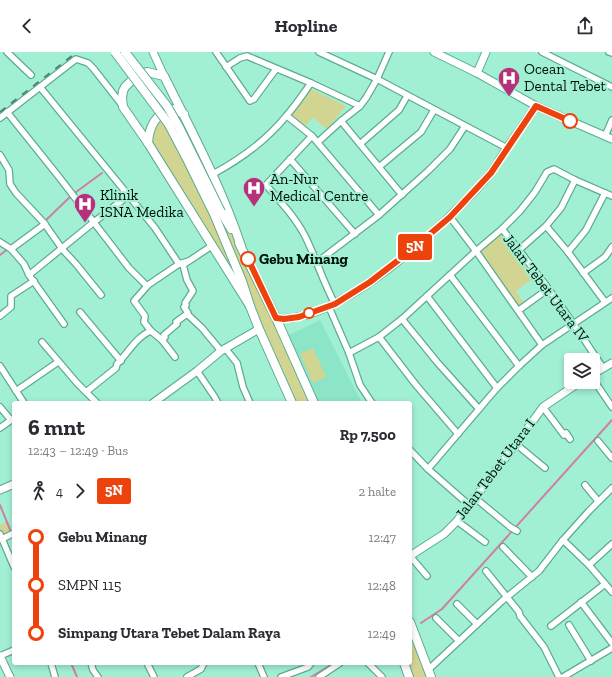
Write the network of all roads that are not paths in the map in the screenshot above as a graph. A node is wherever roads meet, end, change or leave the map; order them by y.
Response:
1 (7, 52) edge
2 (115, 52) edge
3 (125, 52) edge
4 (153, 52) edge
5 (216, 52) edge
6 (319, 52) edge
7 (390, 52) edge
8 (434, 52) edge
9 (486, 52) edge
10 (542, 52) edge
11 (609, 52) edge
12 (612, 53) edge
13 (226, 67) junction
14 (276, 69) junction
15 (477, 73) junction
16 (31, 75) dead end
17 (164, 76) junction
18 (377, 79) junction
19 (311, 83) junction
20 (40, 86) junction
21 (612, 87) edge
22 (407, 96) junction
23 (360, 106) junction
24 (536, 106) junction
25 (123, 107) junction
26 (434, 110) junction
27 (7, 112) junction
28 (184, 114) junction
29 (287, 116) junction
30 (0, 118) edge
31 (612, 120) edge
32 (341, 121) junction
33 (465, 126) junction
34 (312, 136) junction
35 (605, 136) junction
36 (612, 139) edge
37 (318, 142) junction
38 (148, 143) junction
39 (360, 144) junction
40 (507, 148) junction
41 (0, 155) edge
42 (290, 159) junction
43 (379, 167) junction
44 (213, 174) junction
45 (575, 180) junction
46 (605, 193) junction
47 (129, 195) junction
48 (402, 195) junction
49 (612, 196) edge
50 (218, 213) junction
51 (379, 215) junction
52 (450, 217) junction
53 (94, 222) junction
54 (44, 223) junction
55 (546, 226) junction
56 (502, 229) junction
57 (355, 234) junction
58 (0, 242) edge
59 (213, 245) junction
60 (241, 246) junction
61 (612, 247) edge
62 (9, 248) junction
63 (61, 248) junction
64 (519, 250) junction
65 (476, 251) junction
66 (568, 252) junction
67 (612, 254) edge
68 (605, 257) junction
69 (189, 261) junction
70 (316, 263) junction
71 (179, 264) junction
72 (583, 273) junction
73 (29, 275) junction
74 (450, 275) junction
75 (34, 281) junction
76 (147, 286) junction
77 (548, 289) junction
78 (101, 295) dead end
79 (427, 296) junction
80 (612, 298) edge
81 (605, 302) junction
82 (332, 305) junction
83 (250, 306) junction
84 (518, 310) junction
85 (80, 312) dead end
86 (187, 314) junction
87 (0, 316) edge
88 (276, 318) junction
89 (402, 319) junction
90 (64, 324) dead end
91 (574, 324) junction
92 (259, 329) junction
93 (151, 331) junction
94 (379, 337) junction
95 (162, 340) junction
96 (42, 342) dead end
97 (542, 345) junction
98 (223, 350) junction
99 (349, 353) junction
100 (175, 356) dead end
101 (120, 361) junction
102 (58, 362) junction
103 (612, 363) edge
104 (0, 366) edge
105 (520, 366) junction
106 (603, 368) junction
107 (600, 370) edge
108 (197, 371) junction
109 (497, 388) junction
110 (570, 389) edge
111 (600, 389) edge
112 (16, 391) junction
113 (86, 392) junction
114 (23, 401) edge
115 (95, 401) edge
116 (155, 401) edge
117 (217, 401) edge
118 (249, 401) edge
119 (291, 401) edge
120 (313, 401) edge
121 (371, 401) edge
122 (0, 407) edge
123 (543, 407) junction
124 (612, 407) edge
125 (479, 410) junction
126 (12, 418) edge
127 (12, 420) edge
128 (0, 428) edge
129 (458, 434) junction
130 (570, 439) dead end
131 (598, 441) dead end
132 (516, 444) junction
133 (412, 452) edge
134 (612, 458) edge
135 (545, 468) dead end
136 (428, 469) junction
137 (12, 485) edge
138 (585, 485) dead end
139 (612, 488) edge
140 (0, 490) edge
141 (474, 497) junction
142 (598, 501) junction
143 (469, 505) junction
144 (457, 521) junction
145 (517, 531) dead end
146 (12, 533) edge
147 (1, 536) edge
148 (563, 540) junction
149 (485, 542) dead end
150 (612, 544) edge
151 (503, 547) dead end
152 (412, 555) edge
153 (412, 558) edge
154 (12, 562) edge
155 (588, 565) junction
156 (486, 571) dead end
157 (427, 576) dead end
158 (532, 577) junction
159 (605, 584) junction
160 (612, 592) edge
161 (506, 597) junction
162 (581, 602) junction
163 (457, 604) dead end
164 (436, 618) dead end
165 (477, 624) junction
166 (568, 625) dead end
167 (551, 626) dead end
168 (412, 628) edge
169 (459, 641) junction
170 (612, 643) edge
171 (612, 648) edge
172 (12, 651) edge
173 (0, 656) edge
174 (591, 660) junction
175 (52, 665) edge
176 (92, 665) edge
177 (148, 665) edge
178 (203, 665) edge
179 (259, 665) edge
180 (310, 665) edge
181 (337, 665) edge
182 (370, 665) edge
183 (405, 665) edge
184 (429, 674) edge
185 (10, 677) edge
186 (55, 677) edge
187 (98, 677) edge
188 (154, 677) edge
189 (187, 677) edge
190 (264, 677) edge
191 (281, 677) edge
192 (320, 677) edge
193 (382, 677) edge
194 (409, 677) edge
195 (559, 677) edge
196 (563, 677) edge

1 - 16 street
2 - 50 main road, bridge
3 - 50 main road, bridge
4 - 17 street
5 - 13 street
6 - 18 street
7 - 18 street
8 - 15 street
9 - 15 street
10 - 21 street
11 - 12 street
13 - 14 street
13 - 14 street
14 - 19 street
15 - 24 street
17 - 25 main road
17 - 28 main road
18 - 22 street
18 - 23 street
19 - 23 street
19 - 29 street
20 - 25 street
20 - 27 street
20 - 47 street
22 - 26 street
22 - 39 street
23 - 32 street
24 - 35 street
24 - 40 street
25 - 38 main road
26 - 33 street
26 - 43 street
27 - 30 street
27 - 53 street
28 - 38 main road
28 - 44 main road
29 - 34 street
29 - 44 street
31 - 35 street
32 - 37 street
32 - 39 street
33 - 40 street
33 - 48 street
34 - 37 street
34 - 42 street
35 - 36 street
37 - 51 street
38 - 59 main road
39 - 43 street
40 - 52 street
41 - 54 street
42 - 57 street
42 - 70 street
43 - 48 street
44 - 60 main road
45 - 46 street
45 - 55 street
45 - 56 street
46 - 49 street
46 - 66 street
47 - 53 street
47 - 71 street
48 - 51 street
50 - 60 main road
50 - 83 main road
51 - 57 street
52 - 65 street
52 - 82 street
53 - 63 street
53 - 76 street
54 - 62 street
54 - 63 street
55 - 64 street
55 - 66 street
56 - 64 street, Jalan Tebet Utara IV
56 - 65 street
57 - 70 street
58 - 62 street
59 - 69 street
59 - 83 main road
60 - 88 main road
61 - 68 street
62 - 73 street
63 - 73 street
63 - 78 street
64 - 77 street, Jalan Tebet Utara IV
65 - 74 street
65 - 84 street
66 - 72 street
67 - 68 street
68 - 72 street
69 - 71 street
69 - 86 street
70 - 82 street
71 - 76 street
72 - 81 street
73 - 75 street
74 - 79 street
74 - 105 street
75 - 87 street
75 - 90 street
76 - 93 street
77 - 84 street
77 - 91 street, Jalan Tebet Utara IV
79 - 89 street
79 - 109 street
80 - 81 street
81 - 91 street
82 - 88 street
82 - 99 street
83 - 92 main road
84 - 97 street
85 - 101 street
86 - 95 street
86 - 98 street
88 - 120 main road
89 - 94 street
89 - 125 street
91 - 97 street
91 - 106 street, Jalan Tebet Utara IV
92 - 98 street
92 - 119 main road
93 - 95 street
93 - 101 street
94 - 99 street
94 - 129 street
95 - 100 street
96 - 102 street
97 - 105 street
98 - 108 street
98 - 118 street
99 - 121 street
101 - 113 street
102 - 112 street
102 - 113 street
103 - 106 street
104 - 112 street
105 - 109 street
106 - 107 street
108 - 116 street
108 - 117 street
109 - 125 street
110 - 123 street, Jalan Tebet Utara I
111 - 124 street
112 - 114 street
113 - 115 street
122 - 126 street
123 - 130 street
123 - 132 street, Jalan Tebet Utara I
125 - 129 street
127 - 128 street
129 - 136 street
131 - 134 street
132 - 135 street
132 - 141 street, Jalan Tebet Utara I
133 - 136 street
136 - 143 street
137 - 140 street
138 - 142 street
139 - 142 street
141 - 143 street, Jalan Tebet Utara I
141 - 145 street
142 - 148 street
143 - 144 street, Jalan Tebet Utara I
144 - 149 street
144 - 152 street, Jalan Tebet Utara I
146 - 147 street
147 - 154 street
148 - 155 street
148 - 158 street
150 - 155 street
151 - 158 street
153 - 157 street
155 - 159 street
156 - 161 street
158 - 161 street
159 - 160 street
159 - 162 street
161 - 165 street
161 - 195 street
162 - 167 street
162 - 170 street
163 - 165 street
164 - 169 street
165 - 169 street
166 - 174 street
168 - 184 main road
169 - 184 street
171 - 174 street
172 - 173 street
173 - 185 street
174 - 196 street
175 - 186 street
176 - 187 street
177 - 188 street
178 - 189 street
179 - 190 street
180 - 191 street
181 - 192 street
182 - 193 street
183 - 194 main road

